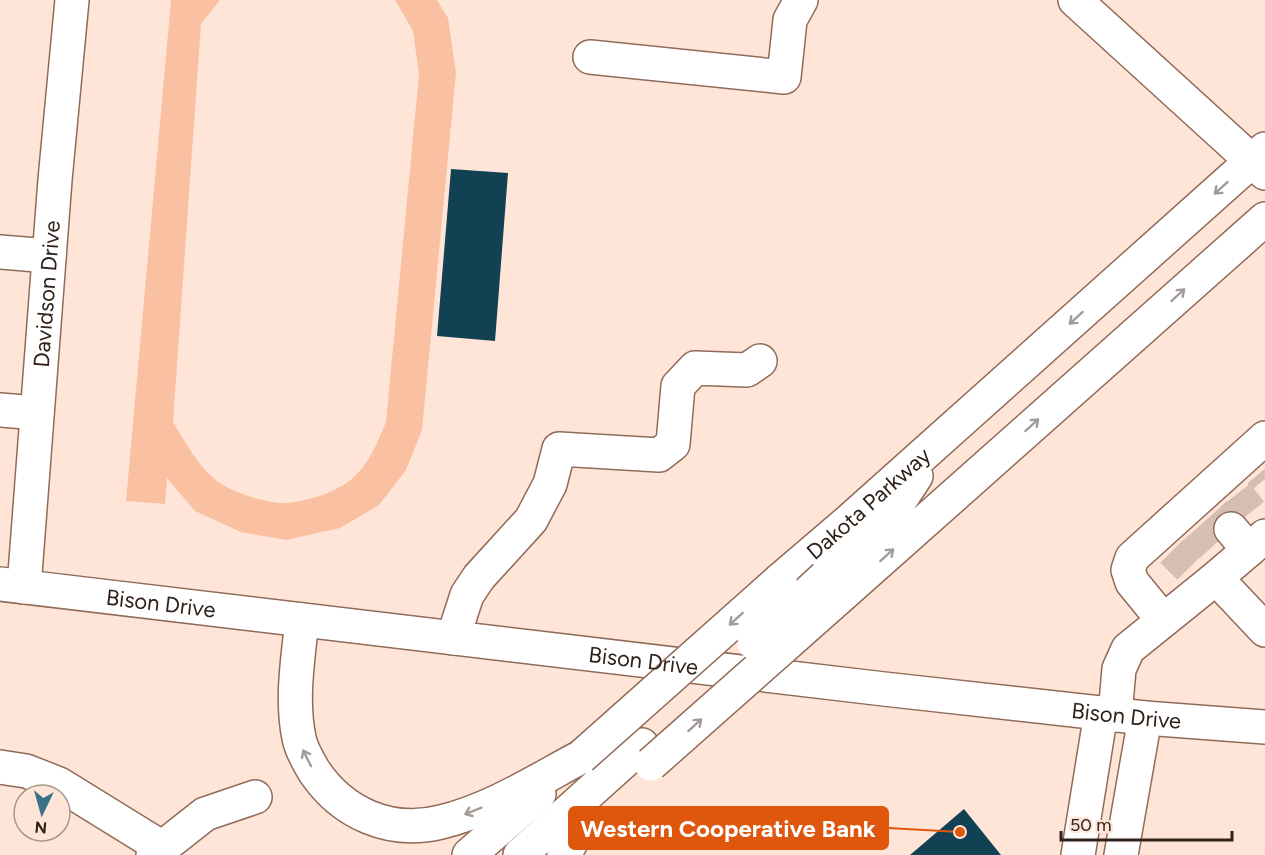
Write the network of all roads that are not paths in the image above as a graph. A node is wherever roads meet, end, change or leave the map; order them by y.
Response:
1 (72, 0) edge
2 (801, 0) edge
3 (1075, 0) edge
4 (590, 57) dead end
5 (1261, 161) edge
6 (1265, 219) edge
7 (0, 252) edge
8 (49, 256) junction
9 (760, 361) dead end
10 (0, 410) edge
11 (37, 413) junction
12 (940, 440) junction
13 (1222, 523) edge
14 (12, 585) edge
15 (834, 586) junction
16 (302, 620) junction
17 (1163, 620) junction
18 (1265, 630) edge
19 (453, 638) junction
20 (723, 670) junction
21 (1120, 715) junction
22 (1265, 727) edge
23 (646, 755) junction
24 (581, 757) junction
25 (0, 767) edge
26 (255, 797) dead end
27 (580, 826) junction
28 (157, 851) edge
29 (469, 855) edge
30 (520, 855) edge
31 (547, 855) edge
32 (564, 855) edge
33 (1078, 855) edge
34 (1121, 855) edge

1 - 8 main road, Davidson Drive
2 - 4 main road
3 - 5 main road
5 -> 12 main road, Dakota Parkway
15 -> 6 main road
7 - 8 main road
8 - 11 main road, Davidson Drive
9 - 19 main road
10 - 11 main road
11 - 14 main road, Davidson Drive
12 - 15 main road
12 -> 24 main road, Dakota Parkway, bridge
13 - 17 main road
13 - 17 main road
13 - 18 main road
14 - 16 main road, Bison Drive
15 - 20 main road, bridge
23 -> 15 main road, bridge
16 - 19 main road, Bison Drive
24 -> 16 main road
17 - 21 main road
19 - 20 main road, Bison Drive
20 - 21 main road, Bison Drive
20 - 23 main road
21 - 22 main road, Bison Drive
21 - 33 main road
21 - 34 main road
23 - 27 main road
23 - 30 main road
24 - 29 main road, Dakota Parkway
25 - 28 main road
26 - 28 main road
27 - 31 main road
27 - 32 main road

